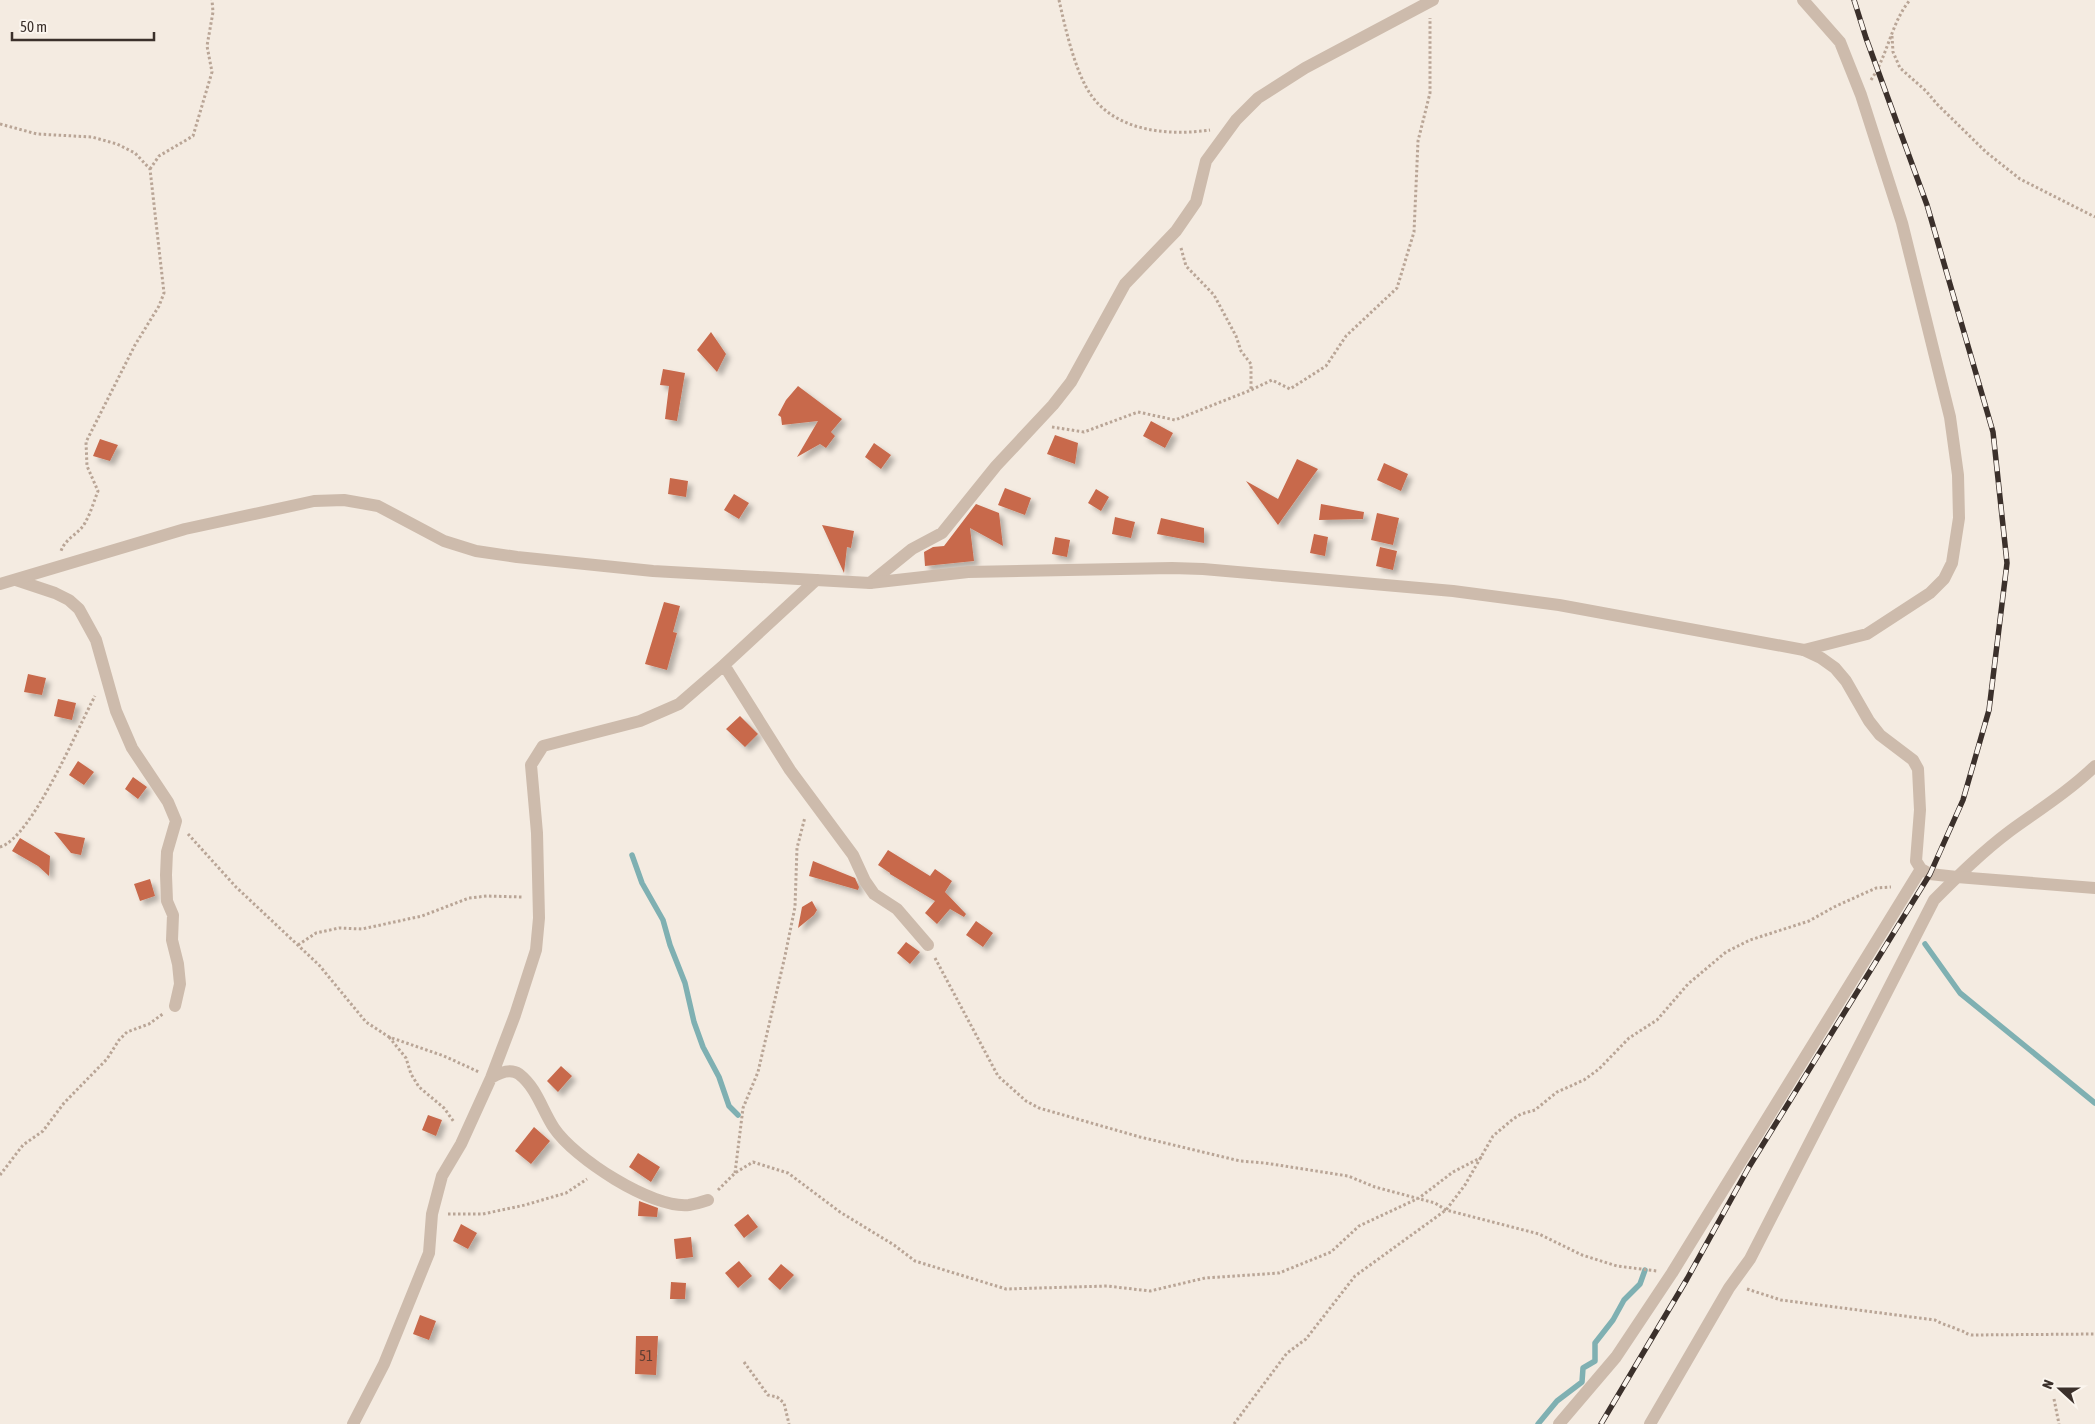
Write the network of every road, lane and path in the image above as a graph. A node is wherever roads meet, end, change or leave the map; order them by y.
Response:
1 (212, 0) edge
2 (1059, 0) edge
3 (1803, 0) edge
4 (1910, 0) edge
5 (1432, 1) edge
6 (1892, 36) junction
7 (1861, 95) junction
8 (1236, 120) junction
9 (0, 124) edge
10 (150, 169) junction
11 (2095, 217) edge
12 (1176, 231) junction
13 (1251, 390) junction
14 (1034, 424) junction
15 (60, 566) junction
16 (16, 580) junction
17 (816, 580) junction
18 (870, 583) junction
19 (0, 584) edge
20 (1804, 650) junction
21 (724, 665) junction
22 (106, 676) junction
23 (2095, 766) edge
24 (810, 799) junction
25 (176, 821) junction
26 (0, 847) edge
27 (1921, 870) junction
28 (1957, 877) junction
29 (539, 884) junction
30 (1910, 886) junction
31 (2095, 888) edge
32 (298, 945) junction
33 (928, 945) joint
34 (174, 1006) joint
35 (389, 1037) junction
36 (491, 1078) junction
37 (464, 1136) junction
38 (1483, 1156) junction
39 (600, 1171) junction
40 (735, 1173) junction
41 (0, 1174) edge
42 (1419, 1198) junction
43 (708, 1200) joint
44 (1446, 1210) junction
45 (432, 1214) junction
46 (1672, 1273) junction
47 (1729, 1288) junction
48 (2095, 1334) edge
49 (744, 1362) dead end
50 (2054, 1399) dead end
51 (353, 1424) edge
52 (789, 1424) edge
53 (1234, 1424) edge
54 (1559, 1424) edge
55 (1650, 1424) edge
56 (2059, 1424) edge

1 - 10 path
2 - 8 path
3 - 7 street
4 - 6 path
5 - 8 street
5 - 13 path
6 - 7 path
6 - 11 path
7 - 20 street
8 - 12 street
9 - 10 path
10 - 15 path
12 - 13 path
12 - 14 street
13 - 14 path
14 - 18 street
15 - 16 street
15 - 17 street
16 - 19 street
16 - 22 street
17 - 18 street
17 - 21 street
18 - 20 street
20 - 27 street
21 - 24 street
21 - 29 street
22 - 25 street
22 - 26 path
23 - 28 street
24 - 33 street
24 - 40 path
25 - 32 path
25 - 34 street
27 - 28 street
27 - 30 street
28 - 31 street
28 - 47 street
29 - 32 path
29 - 36 street
30 - 38 path
30 - 46 street
32 - 35 path
33 - 42 path
34 - 41 path
35 - 36 path
35 - 37 path
36 - 37 street
36 - 39 street
37 - 45 street
38 - 42 path
38 - 44 path
39 - 43 street
39 - 45 path
40 - 42 path
40 - 43 path
42 - 44 path
44 - 46 path
44 - 53 path
45 - 51 street
46 - 54 street
47 - 48 path
47 - 55 street
49 - 52 path
50 - 56 path

